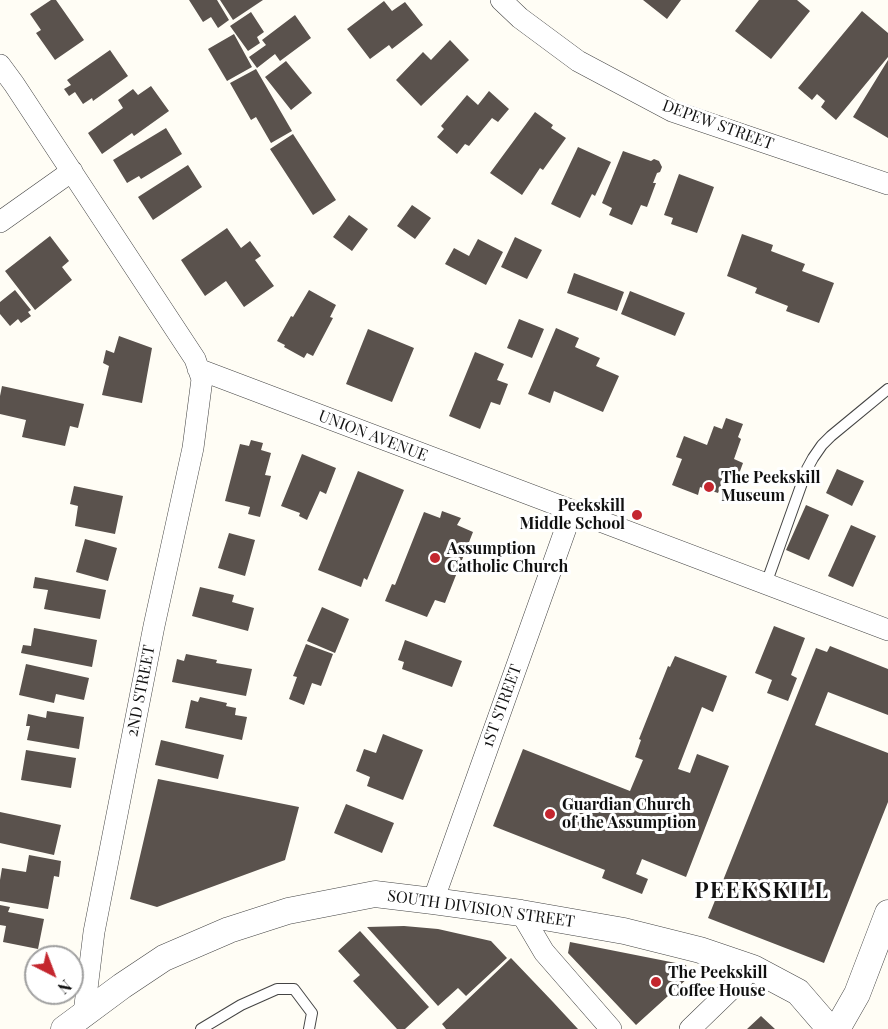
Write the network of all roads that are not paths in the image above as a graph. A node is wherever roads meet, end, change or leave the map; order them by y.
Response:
1 (501, 0) edge
2 (0, 65) edge
3 (72, 171) junction
4 (888, 184) edge
5 (0, 222) edge
6 (198, 369) junction
7 (888, 389) edge
8 (572, 511) junction
9 (766, 584) junction
10 (888, 630) edge
11 (433, 901) junction
12 (521, 913) junction
13 (888, 913) edge
14 (753, 968) junction
15 (84, 1013) junction
16 (64, 1029) edge
17 (201, 1029) edge
18 (309, 1029) edge
19 (611, 1029) edge
20 (690, 1029) edge
21 (830, 1029) edge
22 (837, 1029) edge

1 - 4 street, DEPEW STREET
2 - 3 street
3 - 5 street
3 - 6 street
6 - 8 street, UNION AVENUE
6 - 15 street, 2ND STREET
7 - 9 lane
8 - 9 street, UNION AVENUE
8 - 11 street, 1ST STREET
9 - 10 street, UNION AVENUE
11 - 12 street, SOUTH DIVISION STREET
11 - 15 street, SOUTH DIVISION STREET
12 - 14 street, SOUTH DIVISION STREET
12 - 19 street
13 - 22 street
14 - 20 street
14 - 21 street, SOUTH DIVISION STREET
15 - 16 street, SOUTH DIVISION STREET
17 - 18 lane

